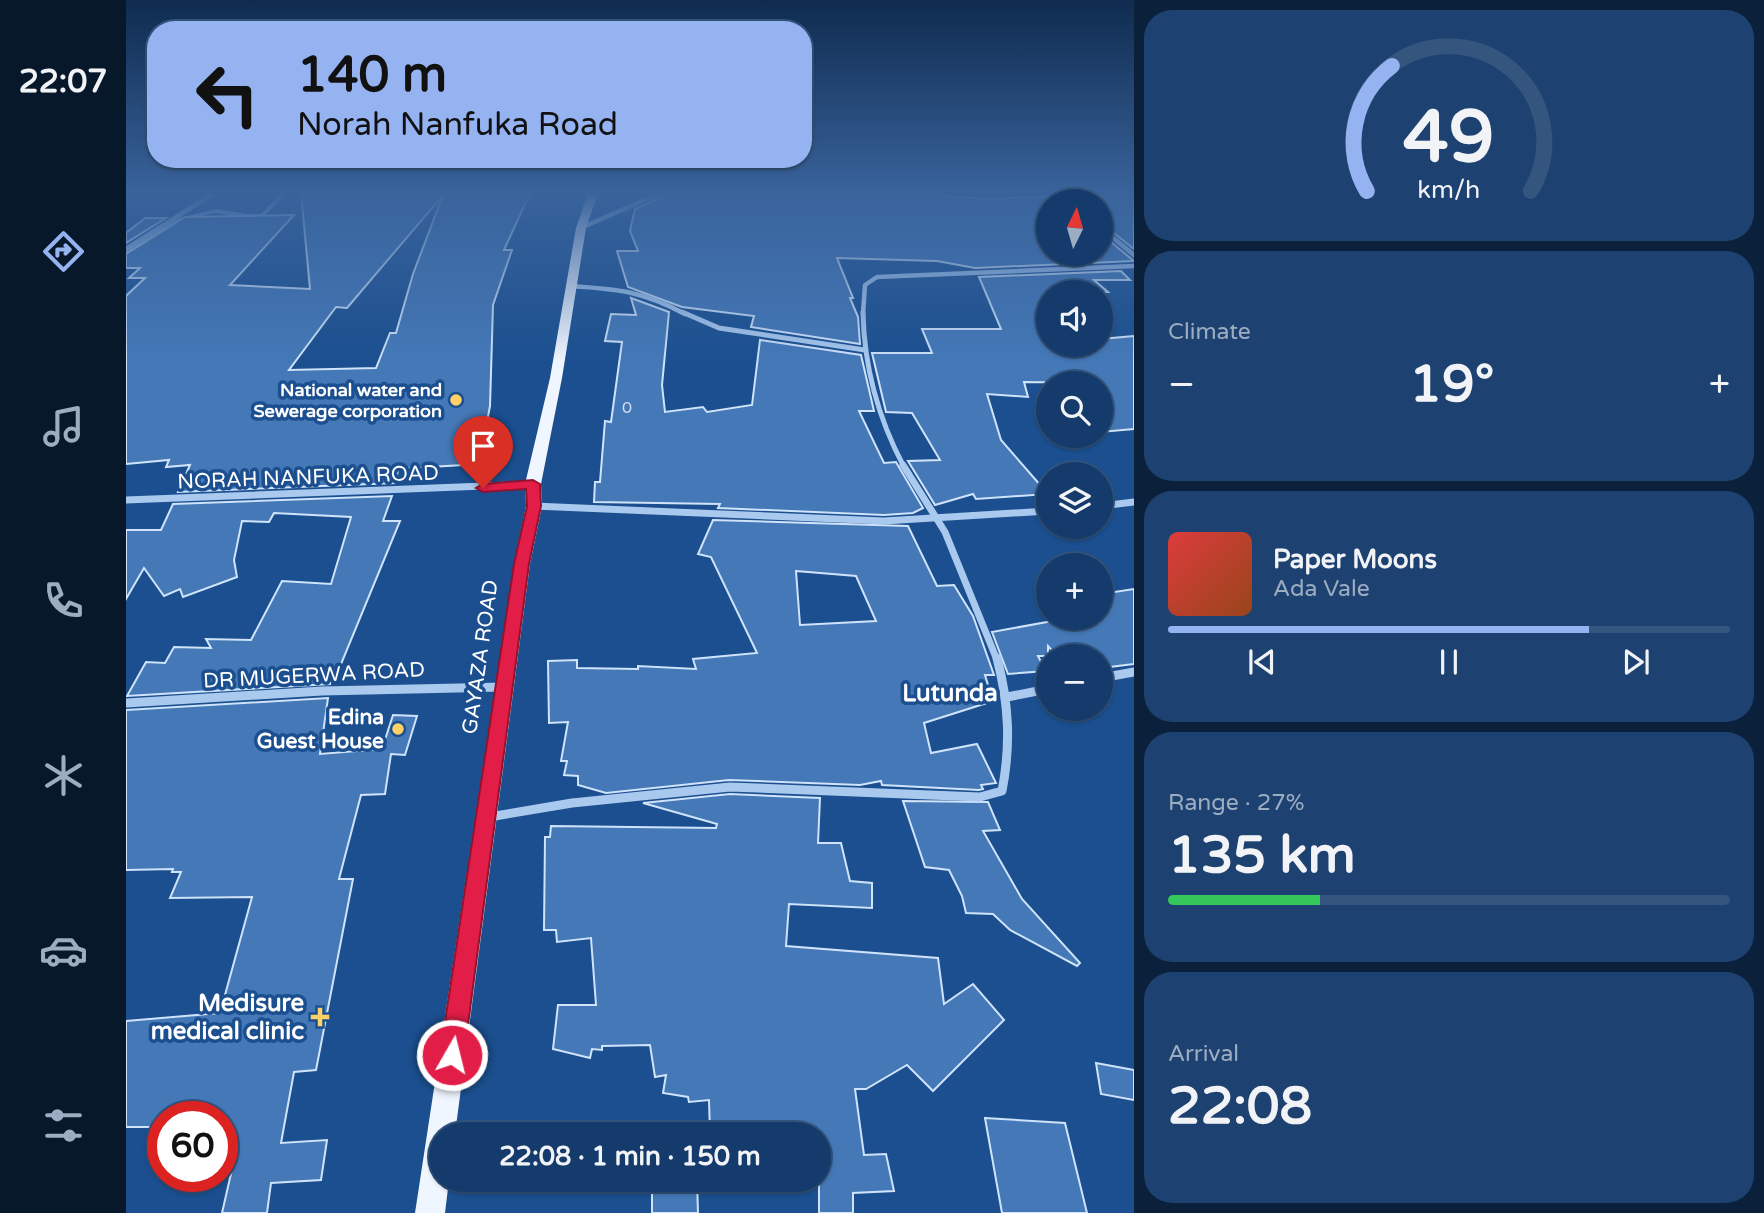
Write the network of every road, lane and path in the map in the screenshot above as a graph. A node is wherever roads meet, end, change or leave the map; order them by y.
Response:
1 (577, 250) edge
2 (1134, 266) edge
3 (570, 286) junction
4 (865, 350) junction
5 (533, 484) junction
6 (126, 500) edge
7 (1134, 502) edge
8 (1113, 505) edge
9 (534, 506) junction
10 (1036, 512) edge
11 (937, 517) junction
12 (1134, 671) edge
13 (1113, 675) edge
14 (504, 687) junction
15 (1036, 691) edge
16 (1007, 697) junction
17 (126, 703) edge
18 (485, 817) junction
19 (443, 1122) edge
20 (433, 1192) edge
21 (430, 1213) edge

1 - 3 main road, GAYAZA ROAD
2 - 4 street
3 - 4 street
3 - 5 main road, GAYAZA ROAD
4 - 11 street
5 - 6 street, NORAH NANFUKA ROAD
5 - 9 main road, GAYAZA ROAD
7 - 8 street
9 - 11 street
9 - 14 main road, GAYAZA ROAD
10 - 11 street
11 - 16 street
12 - 13 street
14 - 17 street, DR MUGERWA ROAD
14 - 18 main road, GAYAZA ROAD
15 - 16 street
16 - 18 street
18 - 19 main road, GAYAZA ROAD
20 - 21 main road, GAYAZA ROAD

